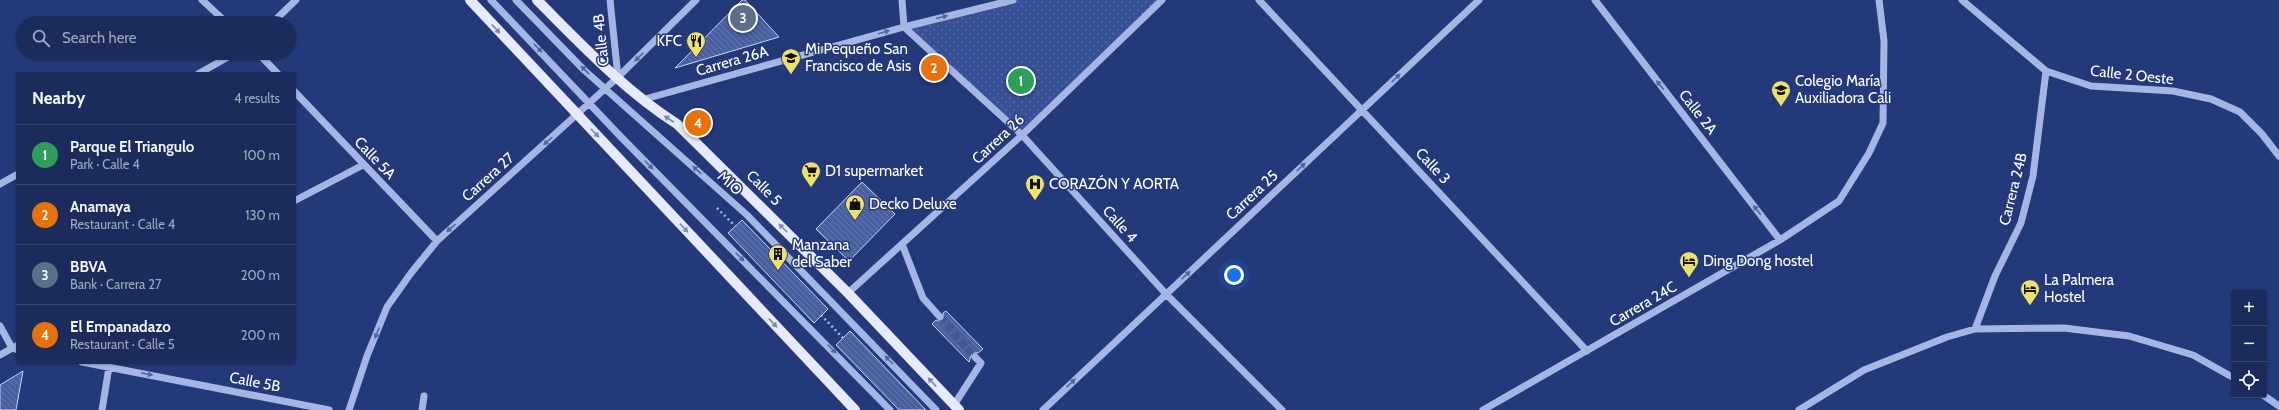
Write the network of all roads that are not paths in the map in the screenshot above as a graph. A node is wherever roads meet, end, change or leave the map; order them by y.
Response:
1 (202, 0) edge
2 (296, 0) edge
3 (470, 0) edge
4 (491, 0) edge
5 (516, 0) edge
6 (537, 0) edge
7 (610, 0) edge
8 (696, 0) edge
9 (902, 0) edge
10 (1013, 0) edge
11 (1162, 0) edge
12 (1259, 0) edge
13 (1479, 0) edge
14 (1595, 0) edge
15 (1879, 0) edge
16 (1962, 0) edge
17 (219, 16) edge
18 (279, 16) edge
19 (904, 27) junction
20 (223, 60) edge
21 (265, 60) edge
22 (2046, 71) junction
23 (202, 72) edge
24 (276, 72) edge
25 (618, 77) junction
26 (605, 89) junction
27 (296, 93) edge
28 (645, 99) junction
29 (590, 103) junction
30 (1363, 109) junction
31 (577, 115) junction
32 (1022, 135) junction
33 (2279, 156) edge
34 (363, 165) junction
35 (16, 175) edge
36 (0, 184) edge
37 (296, 200) edge
38 (1780, 240) junction
39 (437, 241) junction
40 (902, 244) junction
41 (848, 293) junction
42 (1166, 294) junction
43 (940, 317) tunnel mouth
44 (0, 326) edge
45 (1975, 329) junction
46 (16, 348) edge
47 (1587, 351) junction
48 (0, 355) edge
49 (975, 357) tunnel mouth
50 (93, 364) edge
51 (109, 367) junction
52 (2231, 376) edge
53 (424, 396) dead end
54 (2267, 398) edge
55 (2279, 406) edge
56 (956, 408) edge
57 (102, 410) edge
58 (329, 410) edge
59 (349, 410) edge
60 (422, 410) edge
61 (854, 410) edge
62 (890, 410) edge
63 (936, 410) edge
64 (1043, 410) edge
65 (1282, 410) edge
66 (1483, 410) edge
67 (1799, 410) edge

1 - 17 street
2 - 18 street
3 -> 31 main road
4 -> 29 street
26 -> 5 street, MIO
6 - 25 main road, Calle 5
7 - 25 street, Calle 4B
8 -> 25 street, Carrera 27
9 - 19 street
19 -> 10 street, Carrera 26A
11 - 32 street, Carrera 26
12 - 30 street, Calle 3
30 -> 13 street, Carrera 25
38 -> 14 street, Calle 2A
15 - 38 street, Carrera 24C
16 - 22 street, Calle 2 Oeste
28 -> 19 street, Carrera 26A
19 - 32 street, Calle 4
20 - 23 street
21 - 24 street
22 - 33 street, Calle 2 Oeste
22 - 45 street, Carrera 24B
25 - 26 street, Carrera 27
25 - 28 main road, Calle 5
26 - 29 street, Carrera 27
63 -> 26 street, MIO
27 - 34 street, Calle 5A
41 -> 28 main road, Calle 5
29 - 31 street, Carrera 27
29 -> 62 street
42 -> 30 street, Carrera 25
30 - 47 street, Calle 3
31 -> 39 street, Carrera 27
31 -> 61 main road
32 - 40 street, Carrera 26
32 - 42 street, Calle 4
34 - 37 street
34 - 39 street, Calle 5A
35 - 36 street
38 - 47 street, Carrera 24C
39 -> 59 street, Carrera 27
40 - 41 street, Carrera 26
40 - 43 street
56 -> 41 main road, Calle 5
64 -> 42 street, Carrera 25
42 - 65 street, Calle 4
44 - 46 street
45 - 52 street
45 - 67 street
46 - 48 street
47 - 66 street, Carrera 24C
49 - 56 street
50 - 51 street, Calle 5B
51 - 57 street
51 -> 58 street, Calle 5B
53 - 60 street
54 - 55 street

